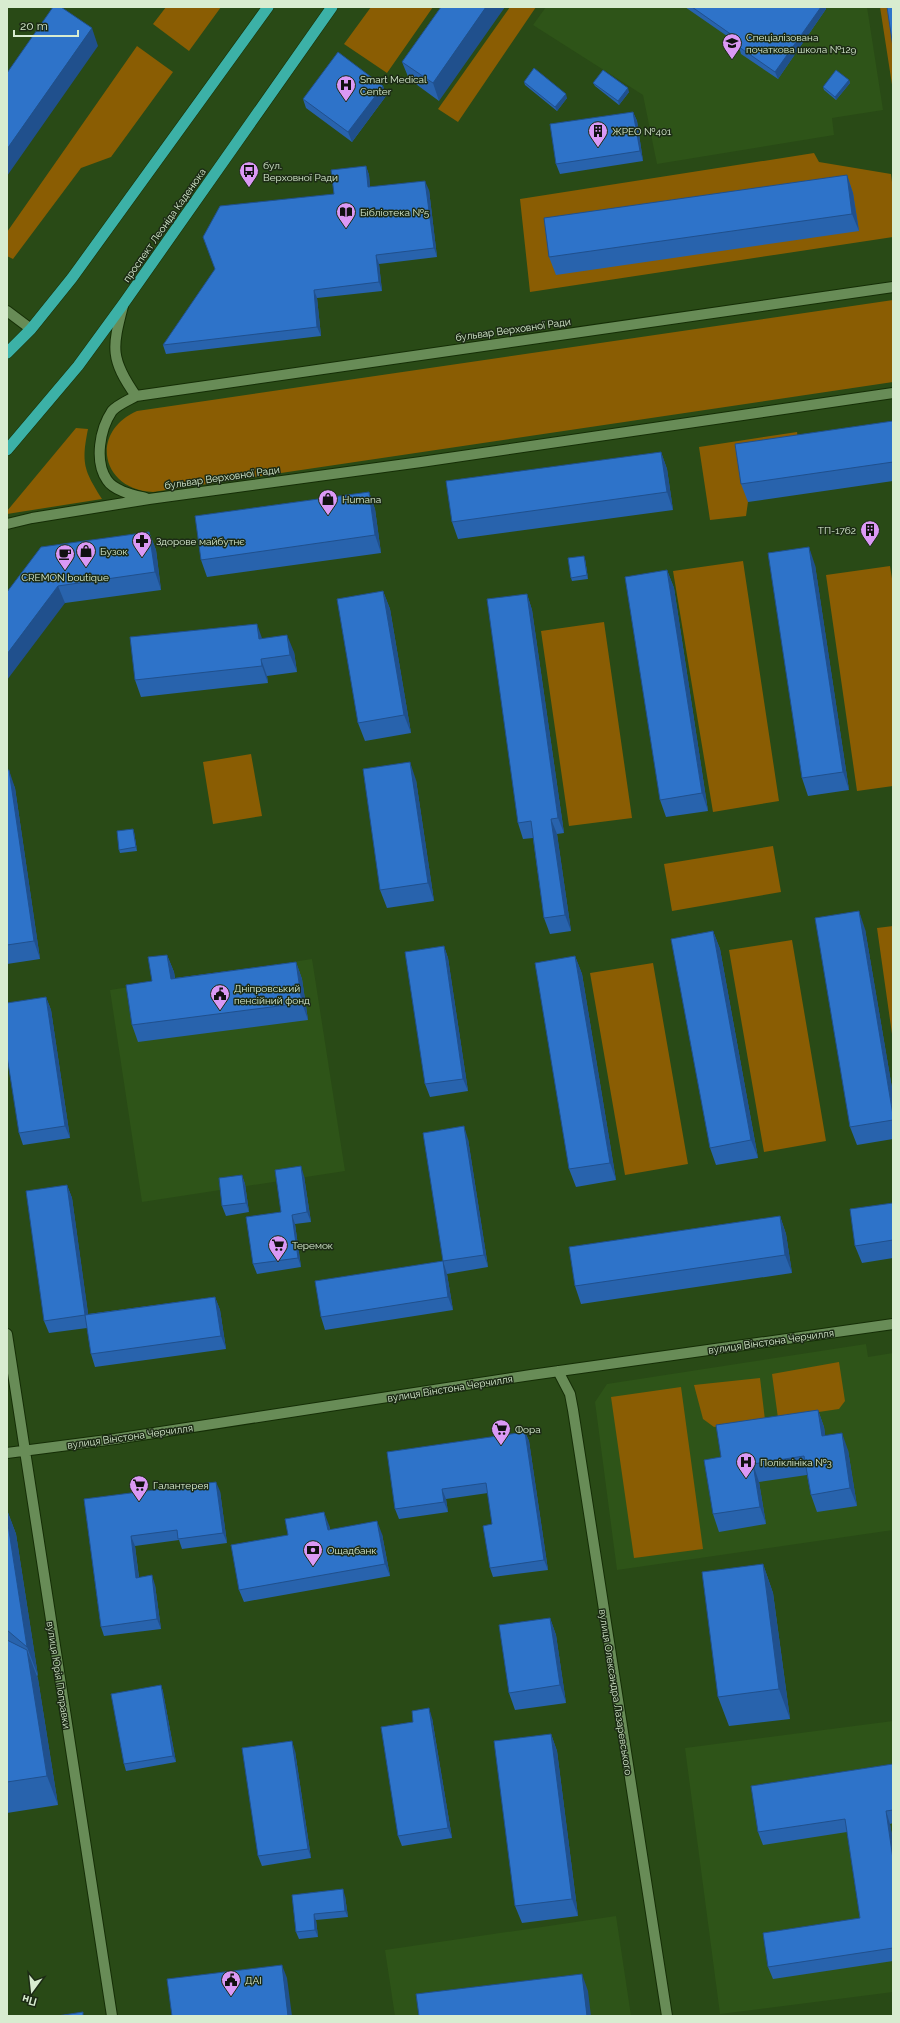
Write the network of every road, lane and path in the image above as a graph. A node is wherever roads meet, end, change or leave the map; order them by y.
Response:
1 (268, 7) edge
2 (332, 7) edge
3 (893, 287) edge
4 (124, 303) junction
5 (7, 311) edge
6 (31, 329) junction
7 (7, 353) edge
8 (893, 393) edge
9 (136, 396) junction
10 (7, 450) edge
11 (149, 499) junction
12 (7, 524) edge
13 (893, 1324) edge
14 (7, 1334) edge
15 (558, 1371) junction
16 (24, 1450) junction
17 (7, 1453) edge
18 (112, 2016) edge
19 (667, 2016) edge

1 - 6 highway
2 - 4 highway, проспект Леоніда Каденюка
3 - 9 street, бульвар Верховної Ради
4 - 9 street
4 - 10 highway, проспект Леоніда Каденюка
5 - 6 street
6 - 7 highway
8 - 11 street, бульвар Верховної Ради
9 - 11 street, бульвар Верховної Ради
11 - 12 street, бульвар Верховної Ради
13 - 15 street, вулиця Вінстона Черчилля
14 - 16 street, вулиця Юрія Поправки
15 - 16 street, вулиця Вінстона Черчилля
15 - 19 street, вулиця Олександра Лазаревського
16 - 17 street, вулиця Вінстона Черчилля
16 - 18 street, вулиця Юрія Поправки

